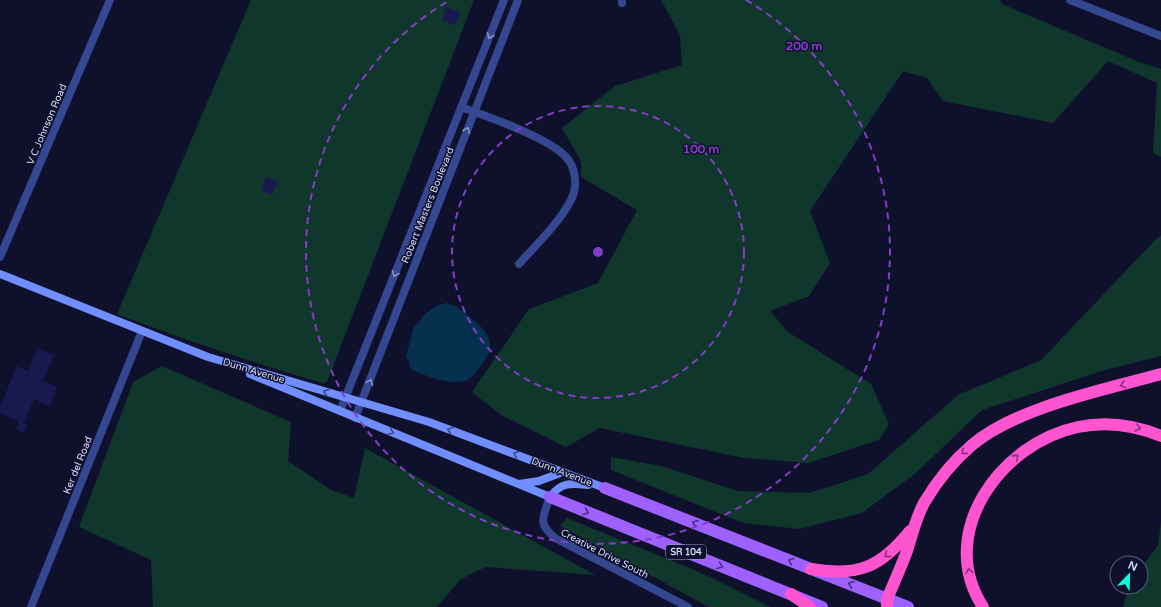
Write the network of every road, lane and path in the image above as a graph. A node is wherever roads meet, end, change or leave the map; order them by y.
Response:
1 (110, 0) edge
2 (504, 0) edge
3 (518, 0) edge
4 (1070, 0) edge
5 (1161, 36) edge
6 (461, 107) junction
7 (474, 112) junction
8 (0, 257) edge
9 (519, 264) dead end
10 (0, 274) edge
11 (142, 331) junction
12 (208, 357) junction
13 (1161, 374) edge
14 (346, 398) junction
15 (362, 402) junction
16 (340, 411) junction
17 (355, 418) junction
18 (1161, 436) edge
19 (563, 472) junction
20 (518, 484) junction
21 (605, 488) junction
22 (550, 497) junction
23 (913, 526) junction
24 (811, 569) junction
25 (791, 594) junction
26 (887, 603) edge
27 (683, 606) edge
28 (30, 607) edge
29 (810, 607) edge
30 (822, 607) edge
31 (908, 607) edge
32 (983, 607) edge

1 - 8 street, V C Johnson Road
2 -> 6 street, Robert Masters Boulevard
3 - 7 street, Robert Masters Boulevard
4 - 5 street
6 - 7 street
6 -> 14 street, Robert Masters Boulevard
7 - 9 street
15 -> 7 street, Robert Masters Boulevard
10 - 11 main road, Dunn Avenue / SR 104
11 - 12 main road, Dunn Avenue / SR 104
11 - 28 street, Ker del Road
14 -> 12 main road, Dunn Avenue / SR 104
12 - 16 main road, Dunn Avenue / SR 104
13 -> 23 highway
14 - 15 main road, Dunn Avenue / SR 104
14 - 16 street, Robert Masters Boulevard
15 - 17 street, Robert Masters Boulevard
19 -> 15 main road, Dunn Avenue / SR 104
16 - 17 main road, Dunn Avenue / SR 104
17 -> 20 main road, Dunn Avenue / SR 104
32 -> 18 highway
19 - 20 main road
19 - 21 main road, Dunn Avenue / SR 104
20 - 22 main road, Dunn Avenue / SR 104
21 - 22 main road
24 -> 21 main road, Dunn Avenue / SR 104
22 -> 25 main road, Dunn Avenue / SR 104
22 - 27 street, Creative Drive South
23 -> 24 highway
23 - 26 highway
26 -> 24 main road, Dunn Avenue / SR 104
25 - 29 highway
25 - 30 main road, Dunn Avenue / SR 104
26 - 31 main road, Dunn Avenue / SR 104

